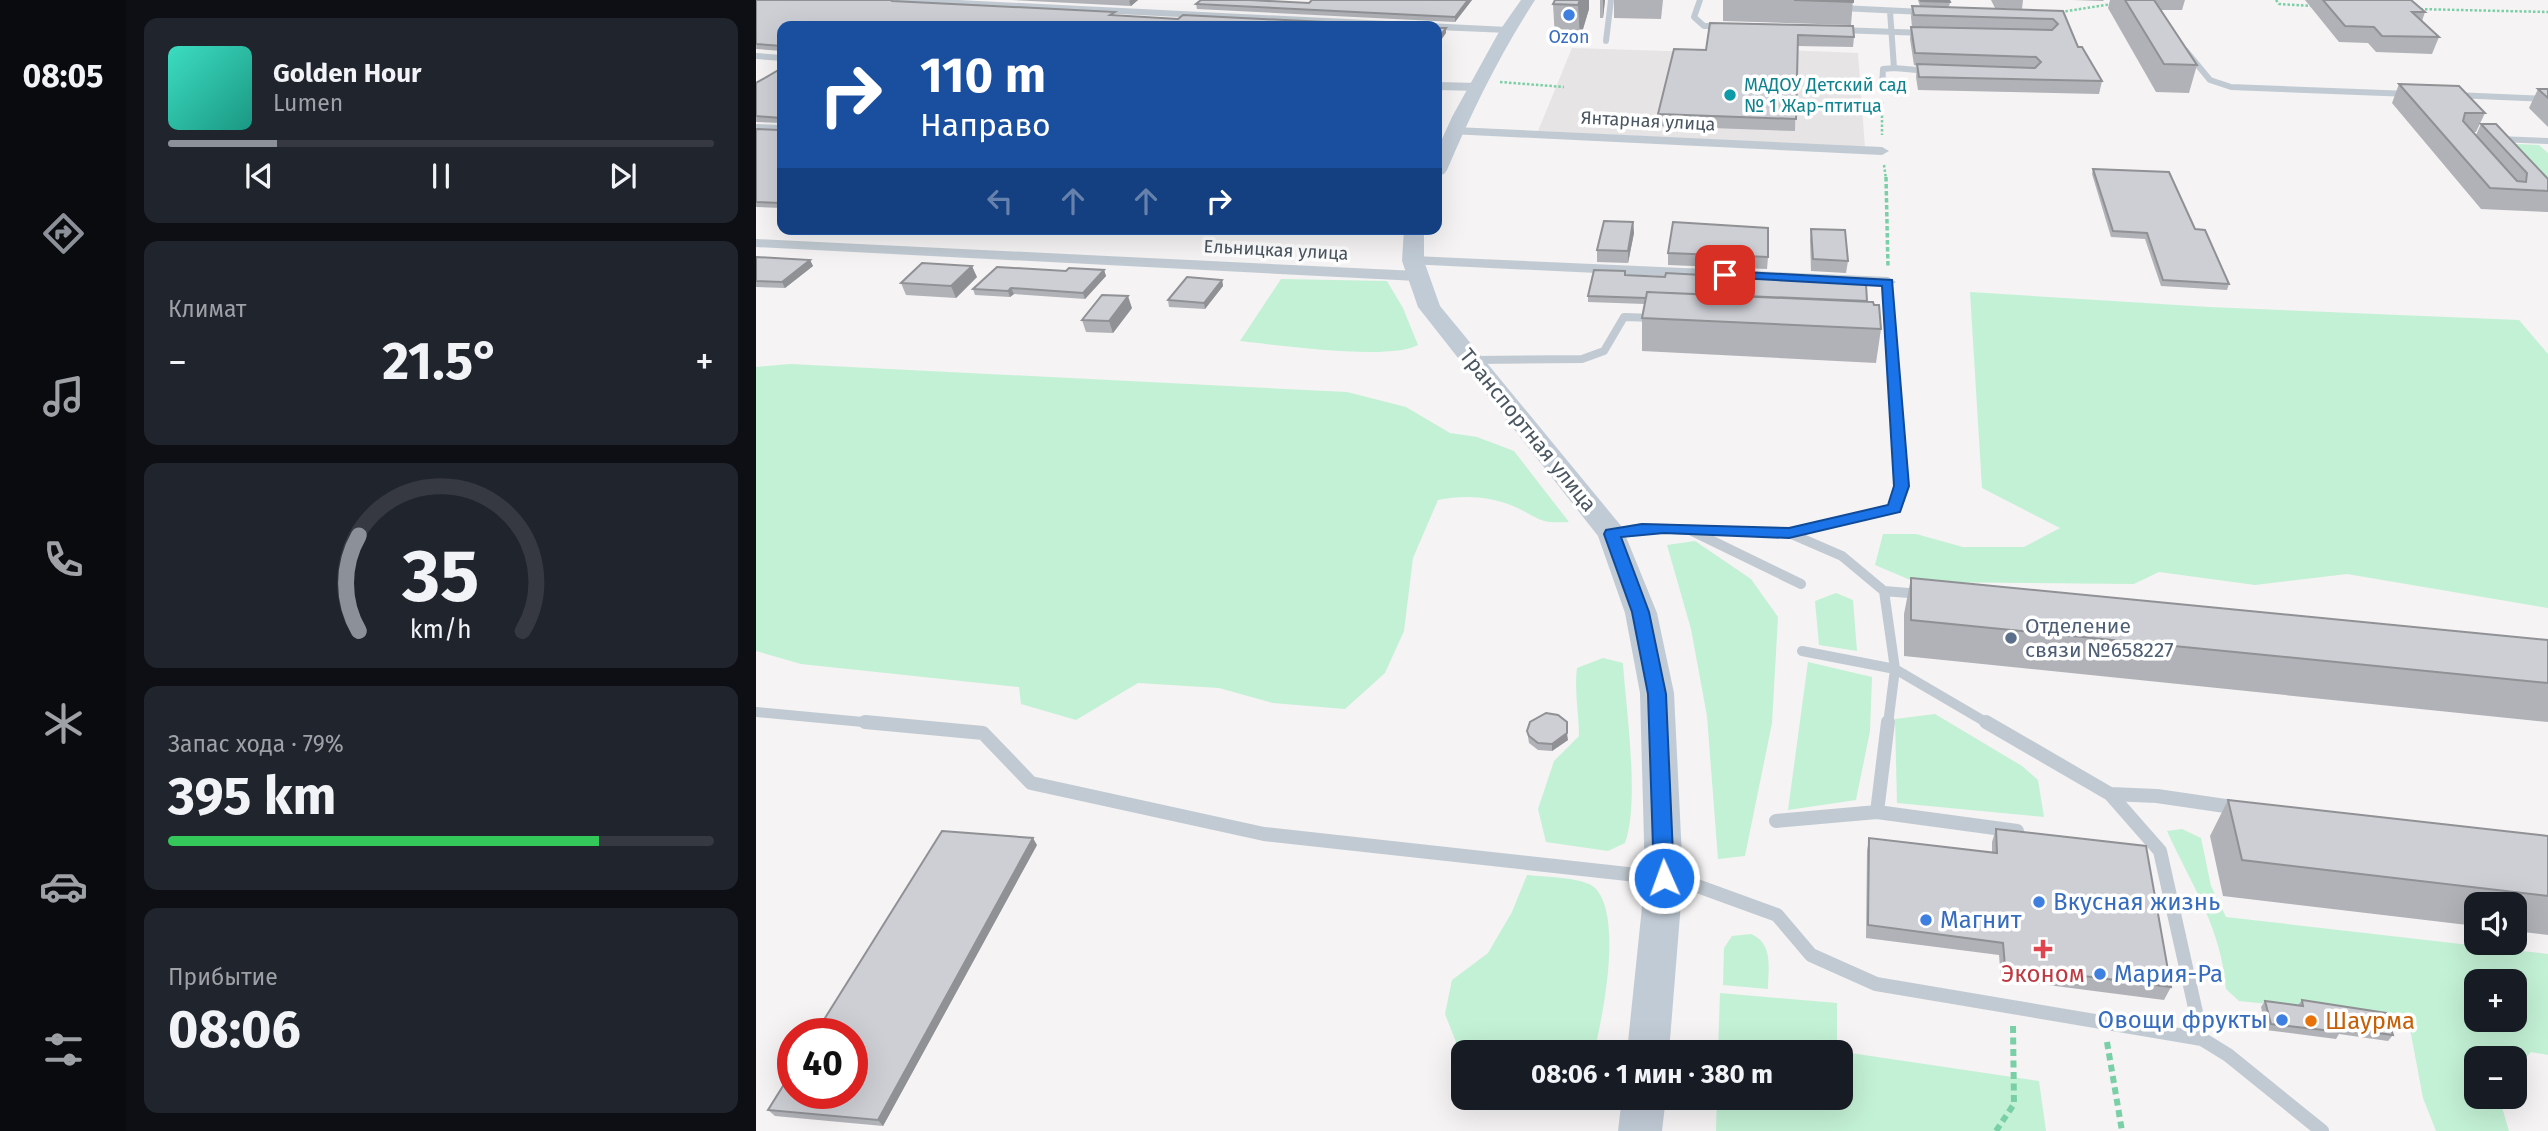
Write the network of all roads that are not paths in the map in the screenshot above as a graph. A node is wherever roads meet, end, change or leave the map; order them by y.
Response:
1 (894, 0) edge
2 (1528, 0) edge
3 (1611, 0) edge
4 (1700, 0) edge
5 (1838, 8) dead end
6 (1890, 11) junction
7 (1931, 12) edge
8 (1326, 21) edge
9 (1731, 26) edge
10 (1442, 27) edge
11 (1826, 29) edge
12 (1508, 30) junction
13 (1893, 31) junction
14 (1933, 33) edge
15 (1606, 41) dead end
16 (2184, 48) edge
17 (756, 56) edge
18 (777, 58) edge
19 (1894, 68) junction
20 (1937, 72) edge
21 (1485, 85) junction
22 (1442, 86) edge
23 (1882, 87) road end
24 (2424, 94) edge
25 (2452, 95) edge
26 (2548, 99) edge
27 (756, 128) edge
28 (777, 129) edge
29 (1455, 131) junction
30 (2484, 138) edge
31 (2548, 141) edge
32 (1882, 151) road end
33 (1442, 155) edge
34 (1415, 235) edge
35 (756, 243) edge
36 (1415, 268) junction
37 (1888, 282) joint
38 (1664, 319) edge
39 (1878, 328) edge
40 (1891, 329) junction
41 (1473, 360) junction
42 (1686, 528) junction
43 (1789, 533) junction
44 (1612, 534) junction
45 (1801, 584) dead end
46 (1884, 591) junction
47 (1939, 595) edge
48 (1802, 651) dead end
49 (1895, 669) junction
50 (756, 712) edge
51 (2110, 794) junction
52 (2251, 809) edge
53 (1877, 812) junction
54 (1776, 821) dead end
55 (2025, 833) edge
56 (2133, 847) edge
57 (2160, 851) junction
58 (1664, 878) junction
59 (2202, 1039) junction
60 (1649, 1040) edge
61 (1642, 1110) edge
62 (1640, 1131) edge
63 (2322, 1131) edge

1 - 8 street
2 - 12 street
3 - 15 lane
4 - 9 lane
5 - 6 lane
6 - 7 lane
6 - 13 lane
10 - 12 street
11 - 13 lane
12 - 21 street
13 - 14 lane
13 - 19 lane
16 - 24 lane
17 - 18 street
19 - 20 lane
19 - 23 lane
21 - 22 street
21 - 29 street
25 - 26 lane
27 - 28 street
29 - 32 street, Янтарная улица
29 - 33 street
30 - 31 lane
34 - 36 street, Транспортная улица
35 - 36 street, Ельницкая улица
36 - 37 street, Ельницкая улица
36 - 41 street, Транспортная улица
37 - 40 lane
38 - 41 lane
39 - 40 lane
40 - 43 lane
41 - 44 street, Транспортная улица
42 - 43 lane
42 - 44 lane
42 - 45 lane
43 - 46 lane
44 - 58 street, Транспортная улица
46 - 47 lane
46 - 49 lane
48 - 49 lane
49 - 51 lane
49 - 53 lane
50 - 58 lane
51 - 52 lane
51 - 57 lane
53 - 54 lane
53 - 55 lane
56 - 57 lane
57 - 59 lane
58 - 59 lane
58 - 60 street, Транспортная улица
59 - 63 lane
61 - 62 street

